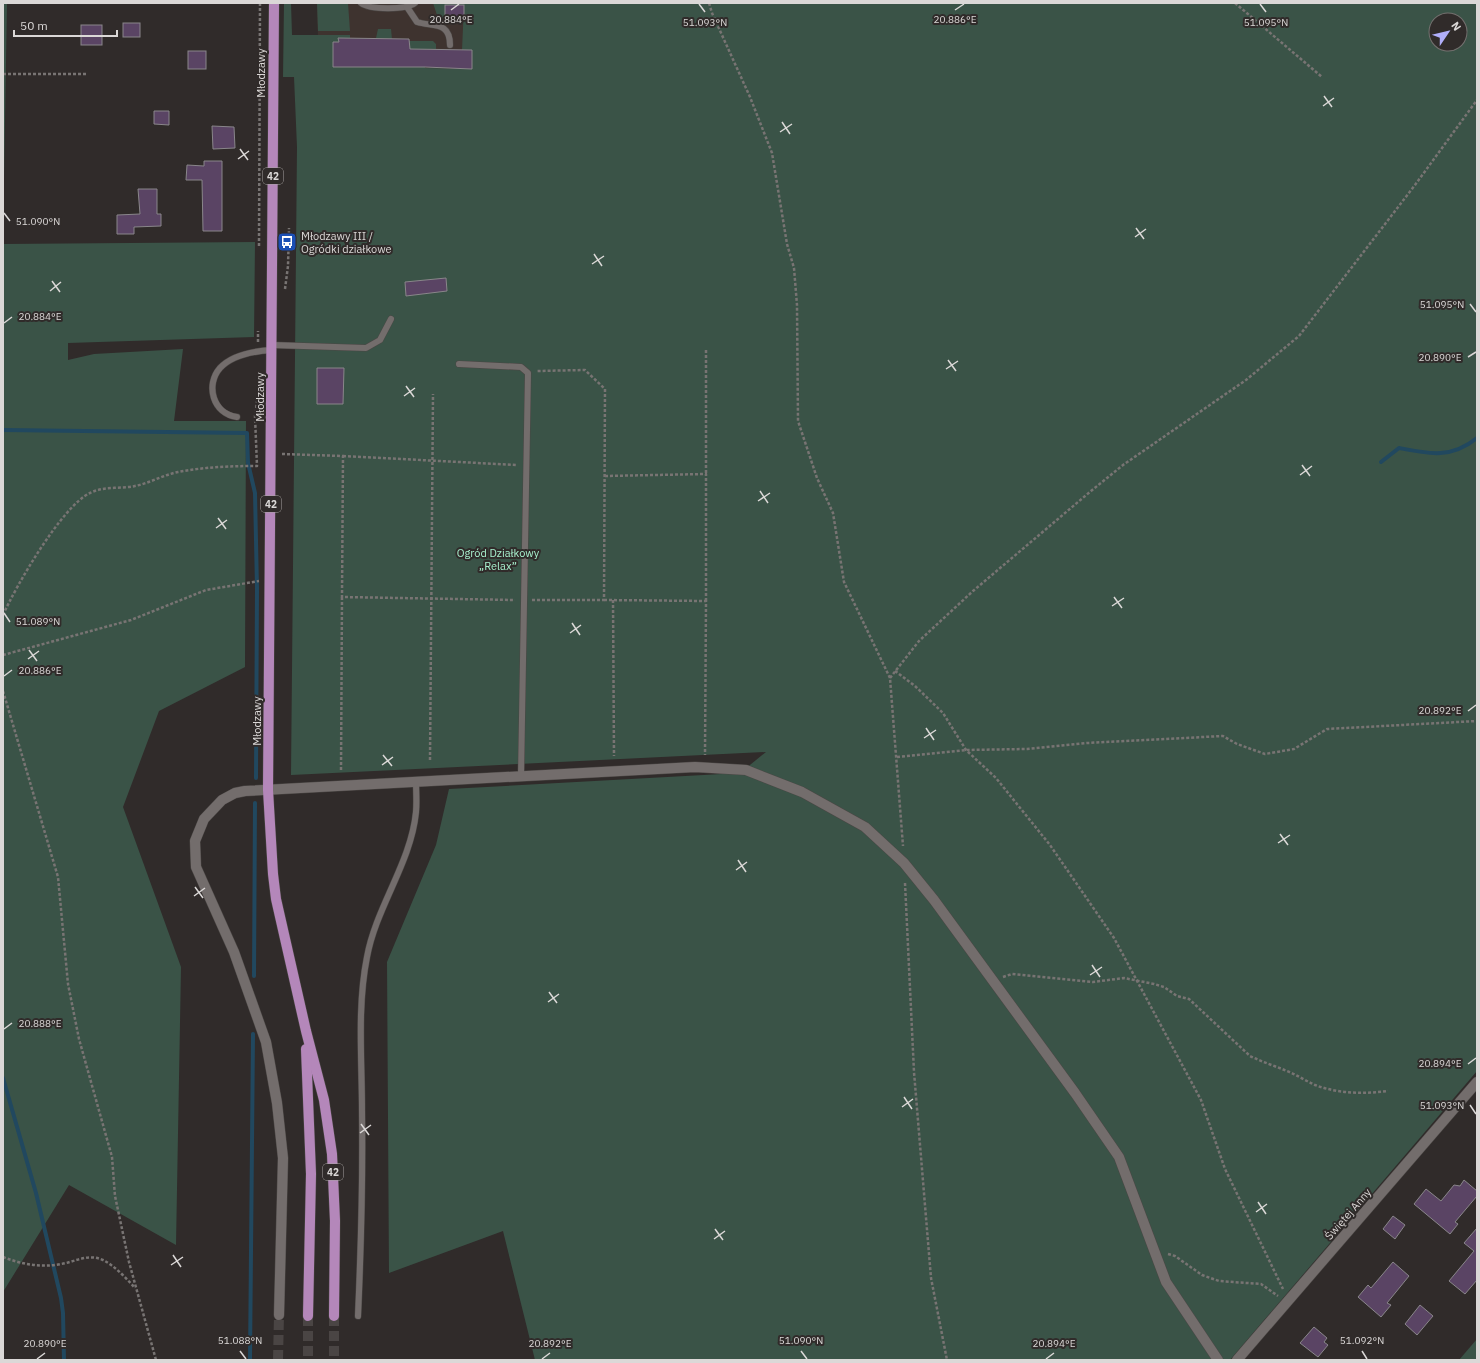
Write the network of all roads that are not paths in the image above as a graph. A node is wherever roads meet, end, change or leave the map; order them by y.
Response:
1 (274, 3) edge
2 (361, 3) edge
3 (415, 3) edge
4 (407, 7) junction
5 (450, 44) dead end
6 (391, 319) dead end
7 (272, 347) junction
8 (459, 364) dead end
9 (237, 417) dead end
10 (521, 776) junction
11 (416, 781) junction
12 (268, 790) junction
13 (306, 1031) junction
14 (1477, 1082) edge
15 (279, 1315) tunnel mouth
16 (308, 1316) tunnel mouth
17 (334, 1316) tunnel mouth
18 (358, 1316) dead end
19 (1218, 1360) edge
20 (1237, 1360) edge

1 - 7 main road, Młodzawy / 42
2 - 4 lane
3 - 4 lane
4 - 5 lane
6 - 7 lane
7 - 9 lane
7 - 12 main road, Młodzawy / 42
8 - 10 lane
10 - 11 street
10 - 19 street
11 - 12 street
11 - 18 lane
12 - 13 main road, 42
12 - 15 street
13 - 16 main road, 42
13 - 17 main road, 42
14 - 20 street, Świętej Anny

